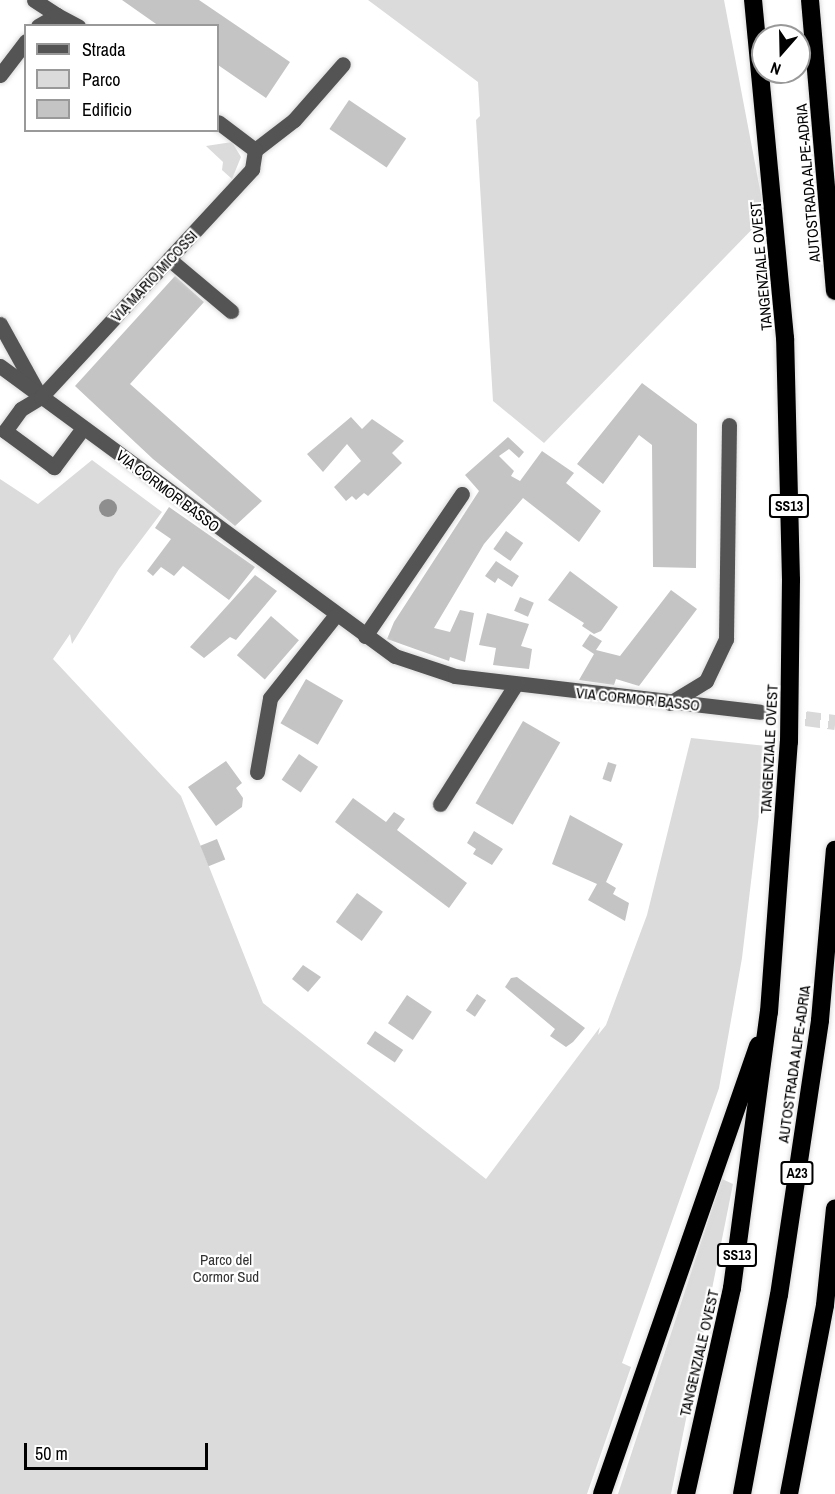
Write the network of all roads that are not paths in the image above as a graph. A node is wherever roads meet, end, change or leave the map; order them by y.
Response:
1 (34, 0) edge
2 (753, 0) edge
3 (810, 0) edge
4 (57, 15) junction
5 (41, 24) edge
6 (74, 24) edge
7 (24, 43) edge
8 (343, 64) dead end
9 (3, 67) edge
10 (219, 123) edge
11 (255, 150) junction
12 (169, 259) junction
13 (835, 291) edge
14 (231, 311) dead end
15 (0, 324) edge
16 (0, 366) edge
17 (41, 397) junction
18 (729, 425) dead end
19 (82, 428) junction
20 (462, 494) dead end
21 (336, 616) junction
22 (365, 636) junction
23 (516, 684) junction
24 (670, 703) junction
25 (760, 712) tunnel mouth
26 (257, 772) dead end
27 (440, 804) dead end
28 (835, 850) edge
29 (769, 1012) junction
30 (835, 1209) edge
31 (602, 1494) edge
32 (686, 1494) edge
33 (742, 1494) edge
34 (789, 1494) edge

1 - 4 street
2 - 29 highway, TANGENZIALE OVEST / SS13
3 - 13 highway, AUTOSTRADA ALPE-ADRIA
4 - 5 street
4 - 6 street
7 - 9 street
8 - 11 street
10 - 11 street
11 - 12 street, VIA MARIO MICOSSI
12 - 14 street
12 - 17 street, VIA MARIO MICOSSI
15 - 17 street
16 - 17 street, VIA CORMOR BASSO
17 - 19 street, VIA CORMOR BASSO
17 - 19 street, VIA MARIO MICOSSI
18 - 24 street
19 - 21 street, VIA CORMOR BASSO
20 - 22 street
21 - 22 street, VIA CORMOR BASSO
21 - 26 street
22 - 23 street, VIA CORMOR BASSO
23 - 24 street, VIA CORMOR BASSO
23 - 27 street
24 - 25 street, VIA CORMOR BASSO
28 - 33 highway, AUTOSTRADA ALPE-ADRIA / A23
29 - 31 highway
29 - 32 highway, TANGENZIALE OVEST / SS13
30 - 34 highway

